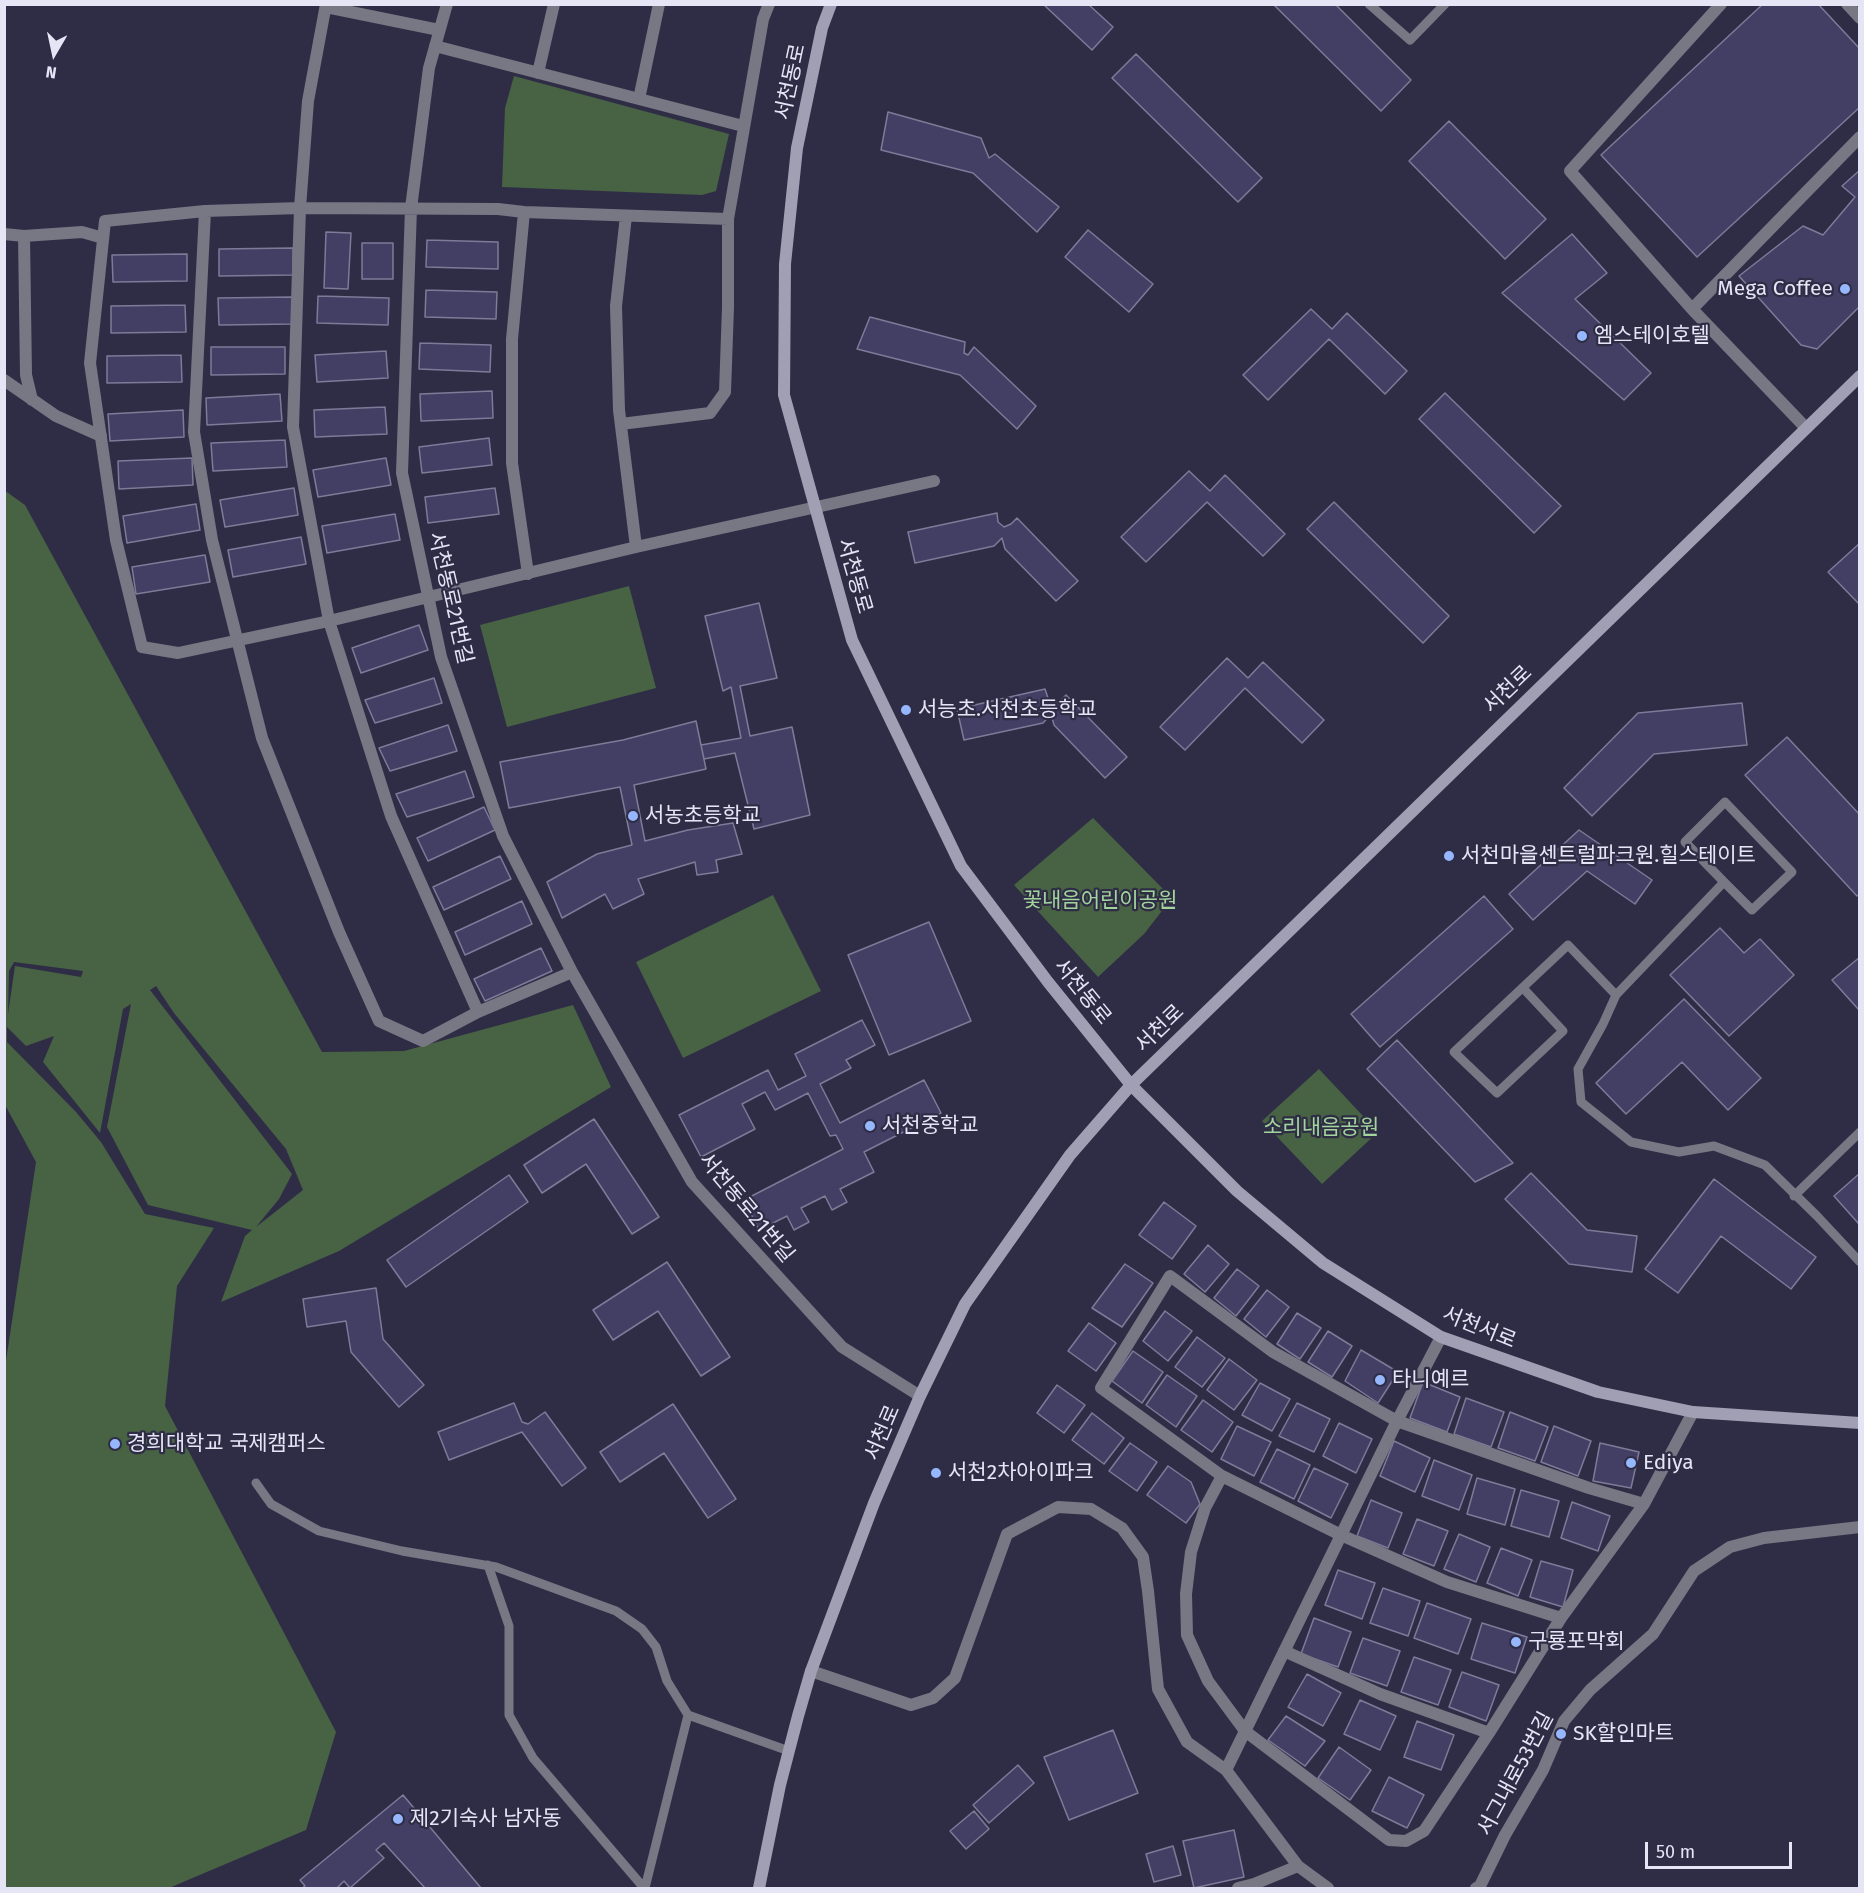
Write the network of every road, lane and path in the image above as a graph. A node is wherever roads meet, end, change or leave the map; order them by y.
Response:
1 (447, 4) edge
2 (554, 4) edge
3 (659, 4) edge
4 (769, 4) edge
5 (831, 4) edge
6 (1370, 4) edge
7 (1445, 4) edge
8 (1721, 4) edge
9 (1847, 4) edge
10 (326, 6) edge
11 (1860, 18) edge
12 (439, 30) junction
13 (435, 46) junction
14 (538, 73) junction
15 (639, 99) junction
16 (743, 126) junction
17 (1860, 137) edge
18 (300, 208) junction
19 (411, 208) junction
20 (205, 211) junction
21 (524, 212) junction
22 (626, 216) junction
23 (728, 219) junction
24 (4, 234) edge
25 (24, 236) junction
26 (103, 238) junction
27 (1692, 309) junction
28 (1860, 376) edge
29 (4, 380) edge
30 (32, 400) junction
31 (621, 424) junction
32 (1806, 428) junction
33 (101, 436) junction
34 (934, 481) dead end
35 (814, 508) junction
36 (636, 547) junction
37 (528, 574) junction
38 (428, 597) junction
39 (329, 621) junction
40 (237, 641) junction
41 (1724, 882) junction
42 (572, 972) junction
43 (1523, 988) junction
44 (1616, 995) junction
45 (478, 1012) junction
46 (1131, 1084) junction
47 (1860, 1132) edge
48 (1794, 1196) junction
49 (1860, 1262) edge
50 (1441, 1337) junction
51 (920, 1396) junction
52 (1693, 1412) junction
53 (1396, 1421) junction
54 (1860, 1423) edge
55 (1222, 1476) junction
56 (256, 1483) dead end
57 (1644, 1504) junction
58 (1860, 1527) edge
59 (1341, 1534) junction
60 (488, 1565) junction
61 (1561, 1618) junction
62 (1284, 1651) junction
63 (811, 1671) junction
64 (688, 1715) junction
65 (1245, 1731) junction
66 (1489, 1733) junction
67 (789, 1751) junction
68 (1226, 1770) junction
69 (1298, 1866) junction
70 (644, 1888) edge
71 (759, 1888) edge
72 (1238, 1888) edge
73 (1328, 1888) edge
74 (1476, 1888) edge

1 - 12 street, 서천동로21번길
2 - 14 street
3 - 15 street
4 - 16 street
5 - 35 street, 서천동로
6 - 7 lane
8 - 27 street
9 - 11 street
10 - 12 street
10 - 18 street
12 - 13 street, 서천동로21번길
13 - 14 street
13 - 19 street, 서천동로21번길
14 - 15 street
15 - 16 street
16 - 23 street
17 - 27 street
18 - 19 street
18 - 20 street
18 - 39 street
19 - 21 street
19 - 38 street, 서천동로21번길
20 - 26 street
20 - 40 street
21 - 22 street
21 - 37 street
22 - 23 street
22 - 31 street
23 - 31 street
24 - 25 street
25 - 26 street
25 - 30 street
26 - 33 street
27 - 32 street
28 - 32 street, 서천로
29 - 30 street
30 - 33 street
31 - 36 street
32 - 46 street, 서천로
33 - 40 street
34 - 35 street
35 - 36 street
35 - 46 street, 서천동로
36 - 37 street
37 - 38 street
38 - 39 street
38 - 42 street, 서천동로21번길
39 - 40 street
39 - 45 street
40 - 45 street
41 - 41 lane
41 - 44 lane
42 - 45 street
42 - 51 street, 서천동로21번길
43 - 43 lane
43 - 44 lane
44 - 48 lane
46 - 50 street, 서천서로
46 - 51 street, 서천로
47 - 48 lane
48 - 49 lane
50 - 52 street, 서천서로
50 - 53 street
51 - 63 street, 서천로
52 - 54 street, 서천서로
52 - 57 street
53 - 55 street
53 - 57 street
53 - 59 street
55 - 59 street
55 - 65 street
56 - 60 lane
57 - 61 street
58 - 74 street, 서그내로53번길
59 - 61 street
59 - 62 street
60 - 64 lane
60 - 70 lane
61 - 66 street
62 - 65 street
62 - 66 street
63 - 67 street, 서천로
63 - 68 street
64 - 67 lane
64 - 70 lane
65 - 66 street
65 - 68 street
67 - 71 street, 서천로
68 - 69 street
69 - 72 street
69 - 73 street

